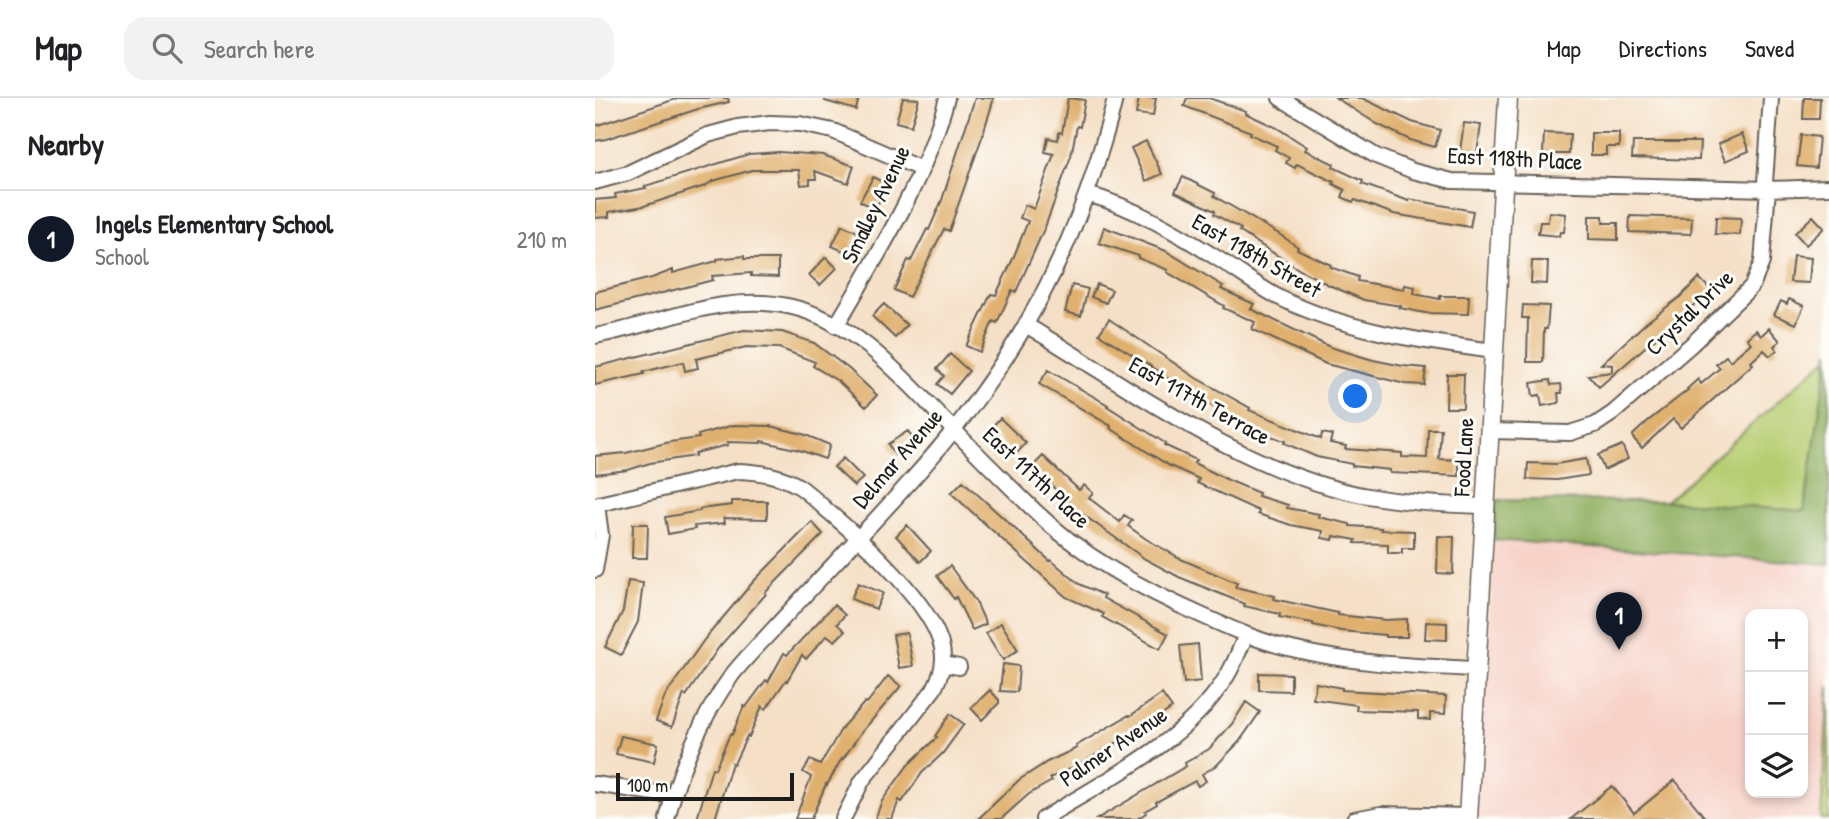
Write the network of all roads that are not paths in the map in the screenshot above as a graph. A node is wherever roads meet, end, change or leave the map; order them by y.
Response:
1 (947, 98) edge
2 (1115, 98) edge
3 (1280, 98) edge
4 (1508, 98) edge
5 (1772, 98) edge
6 (921, 169) junction
7 (595, 182) edge
8 (1503, 183) junction
9 (1829, 187) edge
10 (1768, 189) junction
11 (1087, 194) junction
12 (1026, 325) junction
13 (837, 326) junction
14 (595, 336) edge
15 (1494, 351) junction
16 (954, 430) junction
17 (1489, 431) junction
18 (596, 505) edge
19 (1485, 506) junction
20 (858, 536) junction
21 (595, 570) edge
22 (1246, 635) junction
23 (943, 664) junction
24 (959, 667) dead end
25 (1476, 669) junction
26 (595, 784) edge
27 (673, 796) junction
28 (1468, 818) edge
29 (667, 819) edge
30 (843, 819) edge
31 (1043, 819) edge
32 (1354, 819) edge

1 - 6 street, Smalley Avenue
2 - 11 street, Delmar Avenue
3 - 8 street, East 118th Place
4 - 8 street, Food Lane
5 - 10 street, Crystal Drive
6 - 7 street
6 - 13 street, Smalley Avenue
8 - 10 street, East 118th Place
8 - 15 street, Food Lane
9 - 10 street, East 118th Place
10 - 17 street, Crystal Drive
11 - 12 street, Delmar Avenue
11 - 15 street, East 118th Street
12 - 16 street, Delmar Avenue
12 - 19 street, East 117th Terrace
13 - 14 street, East 117th Place
13 - 16 street, East 117th Place
15 - 17 street, Food Lane
16 - 20 street, Delmar Avenue
16 - 22 street, East 117th Place
17 - 19 street, Food Lane
18 - 20 street
18 - 21 street
19 - 25 street, Food Lane
20 - 23 street
20 - 27 street, Delmar Avenue
22 - 25 street, East 117th Place
22 - 31 street, Palmer Avenue
23 - 24 street
23 - 30 street
25 - 28 street, Food Lane
26 - 27 street
27 - 29 street, Delmar Avenue
28 - 32 street

